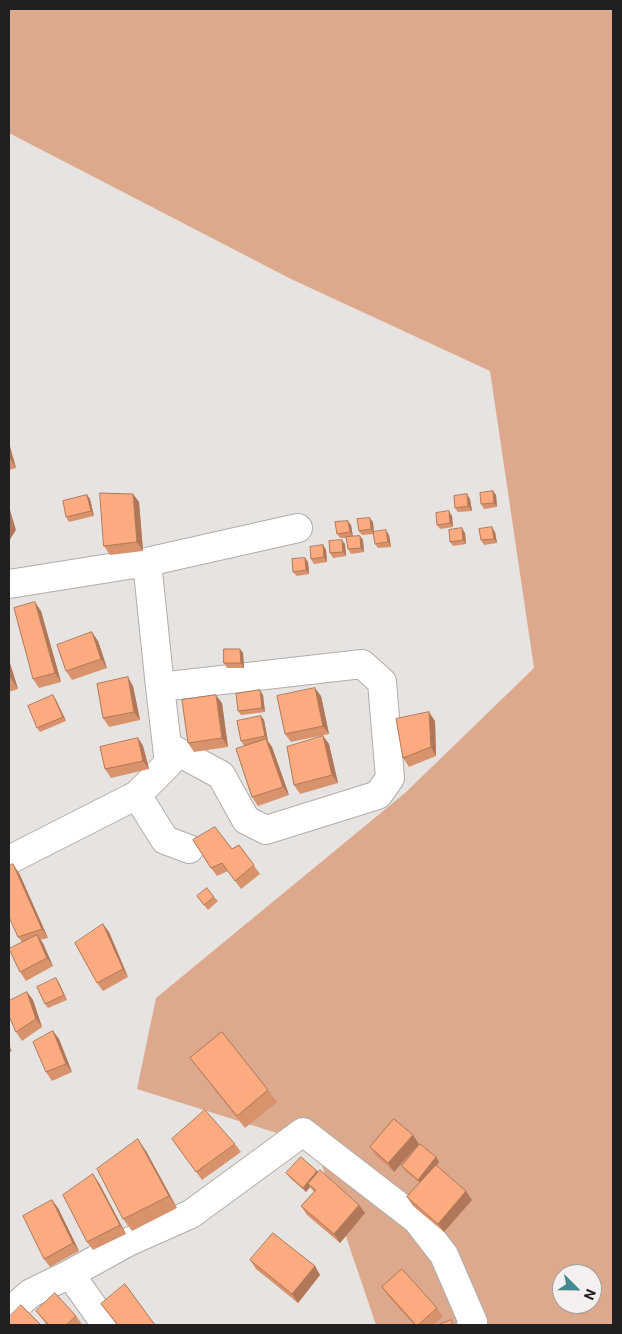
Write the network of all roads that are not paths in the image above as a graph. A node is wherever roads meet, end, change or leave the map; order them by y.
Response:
1 (298, 528) dead end
2 (147, 562) junction
3 (9, 584) edge
4 (160, 688) junction
5 (168, 746) junction
6 (137, 795) junction
7 (188, 849) dead end
8 (9, 860) edge
9 (70, 1274) junction
10 (9, 1312) edge
11 (101, 1323) edge
12 (471, 1325) edge

1 - 2 street
2 - 3 street
2 - 4 street
4 - 5 street
4 - 5 street
5 - 6 street
6 - 7 street
6 - 8 street
9 - 10 street
9 - 11 street
9 - 12 street

